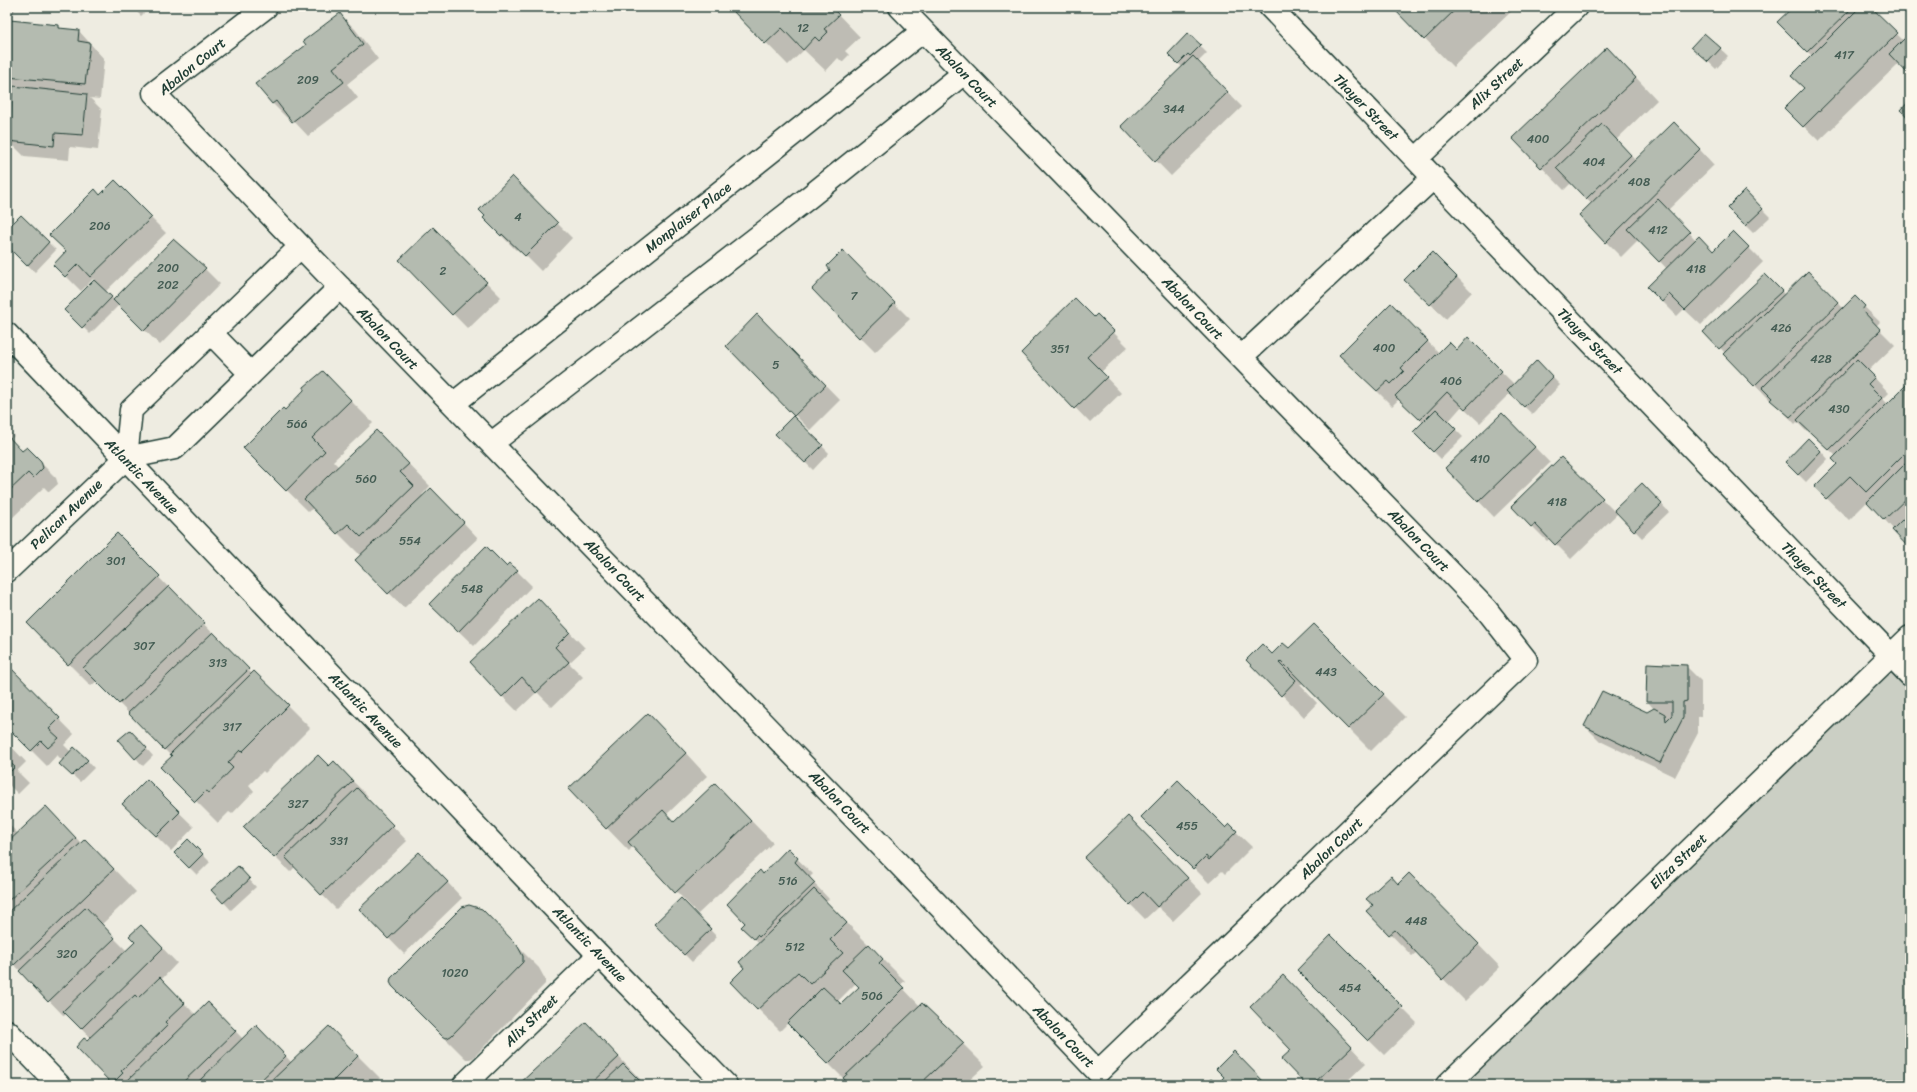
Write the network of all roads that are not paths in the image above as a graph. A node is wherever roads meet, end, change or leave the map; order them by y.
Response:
1 (266, 7) edge
2 (900, 7) edge
3 (1270, 7) edge
4 (1576, 7) edge
5 (923, 31) junction
6 (964, 73) junction
7 (1416, 159) junction
8 (1434, 177) junction
9 (300, 247) junction
10 (340, 287) junction
11 (211, 333) junction
12 (7, 334) edge
13 (1241, 357) junction
14 (251, 374) junction
15 (453, 404) junction
16 (492, 443) junction
17 (126, 458) junction
18 (7, 571) edge
19 (1910, 637) edge
20 (1891, 655) junction
21 (1910, 675) edge
22 (599, 955) junction
23 (7, 1031) edge
24 (59, 1085) edge
25 (464, 1085) edge
26 (726, 1085) edge
27 (1447, 1085) edge

1 - 9 street, Abalon Court
2 - 5 street, Abalon Court
3 - 7 street, Thayer Street
4 - 7 street, Alix Street
5 - 6 street, Abalon Court
5 - 15 street, Monplaiser Place
6 - 13 street, Abalon Court
6 - 16 street
7 - 8 street, Thayer Street
8 - 13 street
8 - 20 street, Thayer Street
9 - 10 street, Abalon Court
9 - 11 street
10 - 14 street
10 - 15 street, Abalon Court
11 - 14 street
11 - 17 street
12 - 17 street, Atlantic Avenue
13 - 16 street, Abalon Court
14 - 17 street
15 - 16 street, Abalon Court
17 - 18 street, Pelican Avenue
17 - 22 street, Atlantic Avenue
19 - 20 street, Eliza Street
20 - 21 street, Thayer Street
20 - 27 street, Eliza Street
22 - 25 street, Alix Street
22 - 26 street, Atlantic Avenue
23 - 24 street

